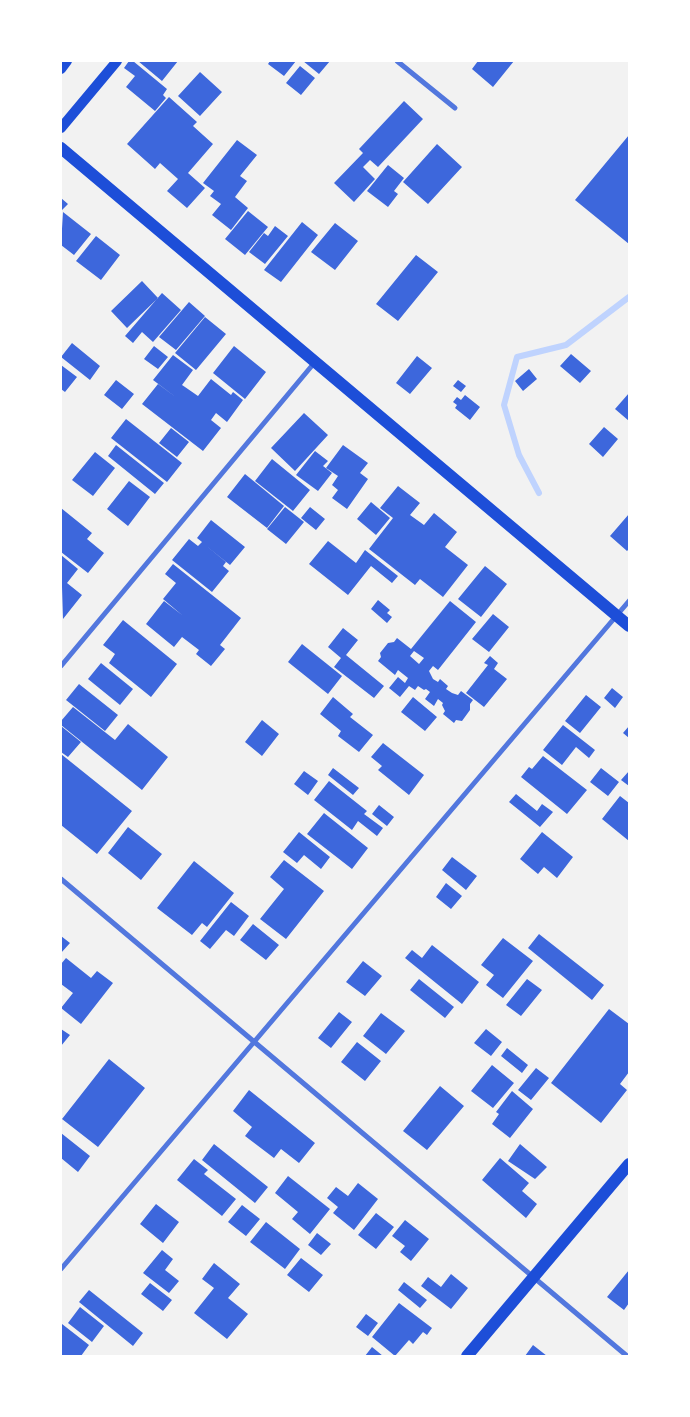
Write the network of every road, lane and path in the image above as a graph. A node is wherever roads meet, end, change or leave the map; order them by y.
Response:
1 (67, 61) edge
2 (117, 61) edge
3 (397, 61) edge
4 (61, 68) edge
5 (455, 108) dead end
6 (61, 128) edge
7 (61, 148) edge
8 (315, 362) junction
9 (629, 601) edge
10 (616, 615) junction
11 (629, 626) edge
12 (61, 666) edge
13 (61, 879) edge
14 (255, 1041) junction
15 (629, 1164) edge
16 (61, 1269) edge
17 (534, 1276) junction
18 (467, 1356) edge
19 (627, 1356) edge

1 - 4 main road
2 - 6 main road
3 - 5 street
7 - 8 main road
8 - 10 main road
8 - 12 street
9 - 10 street
10 - 11 main road
10 - 14 street
13 - 14 street
14 - 16 street
14 - 17 street
15 - 17 main road
17 - 18 main road
17 - 19 street

